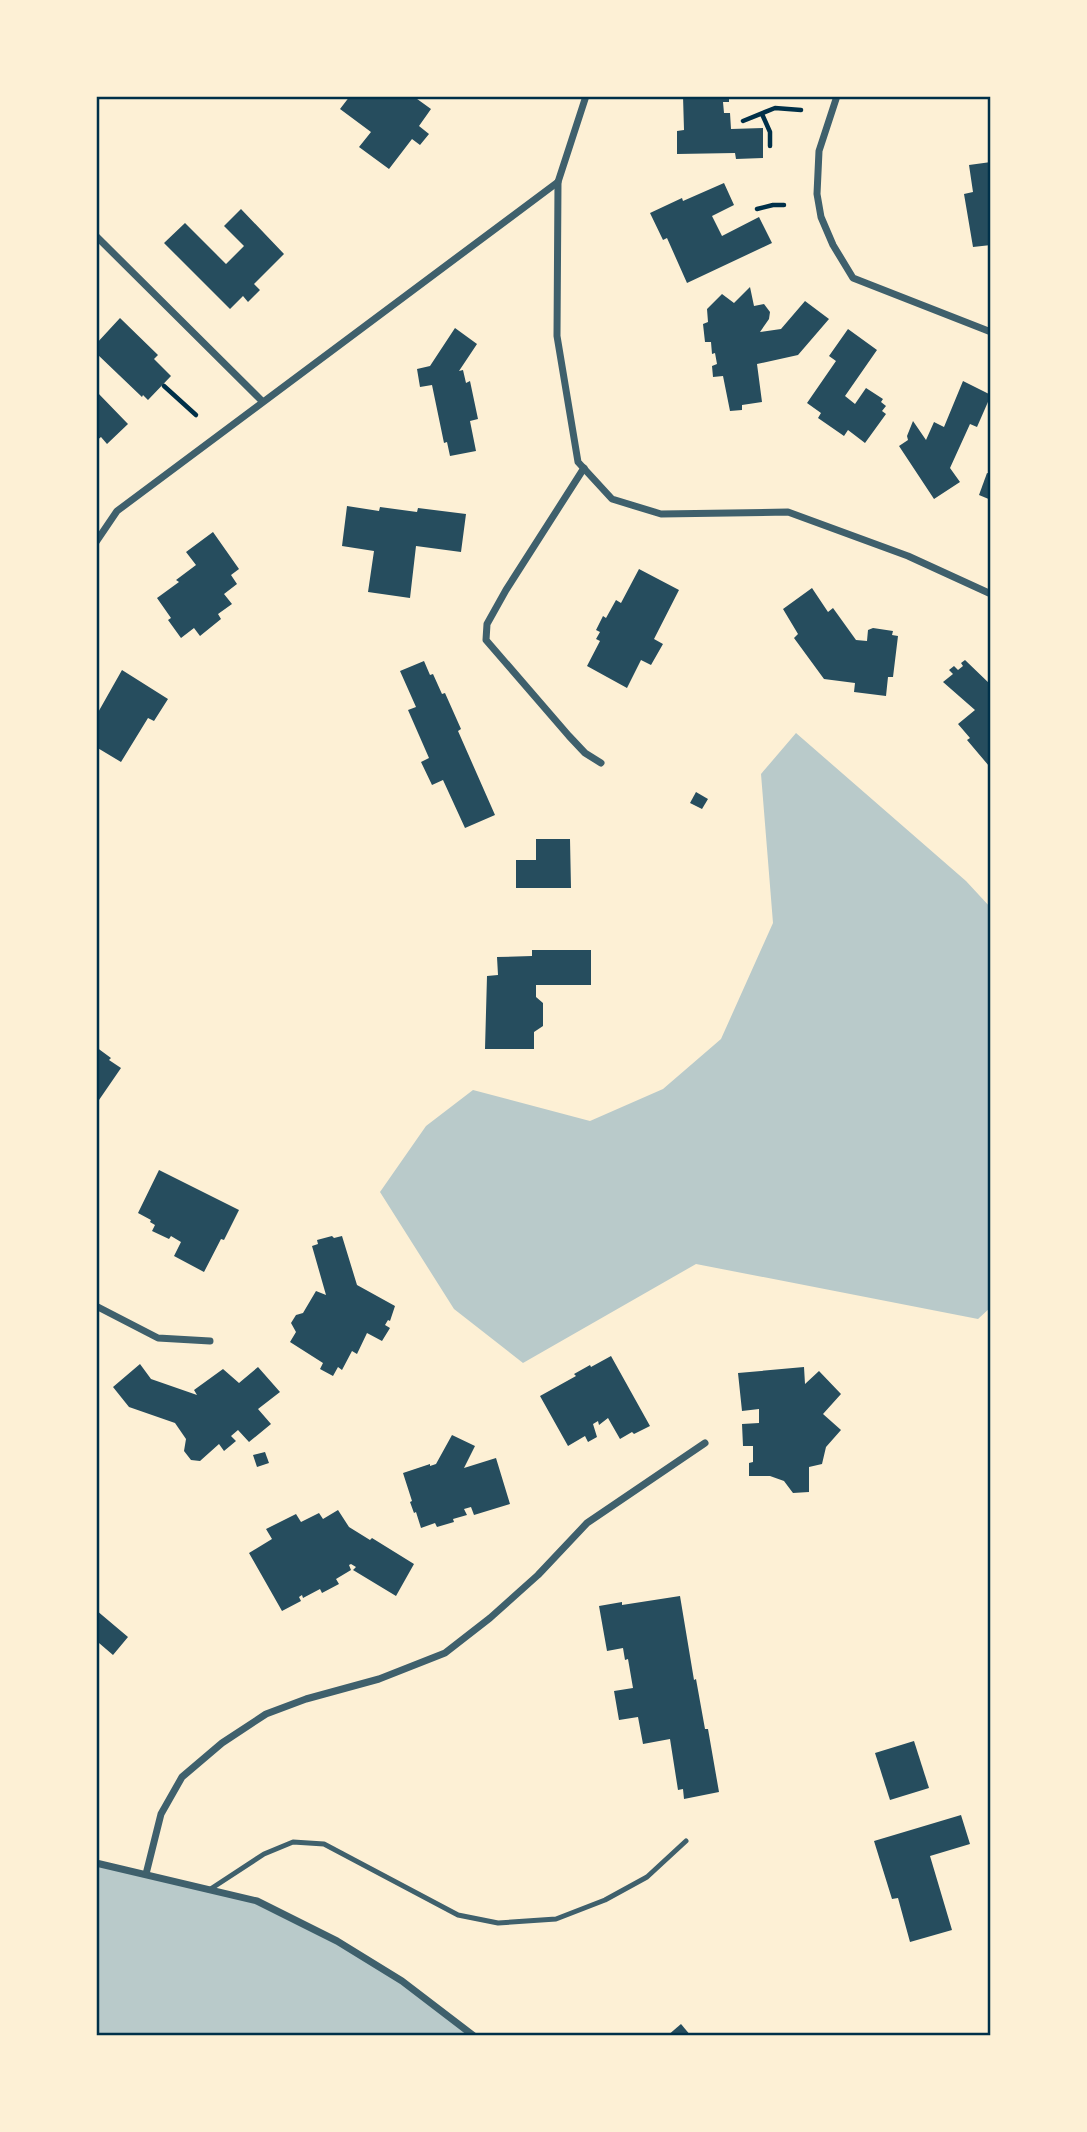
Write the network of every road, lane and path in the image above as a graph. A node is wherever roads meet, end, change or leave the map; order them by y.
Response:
1 (586, 96) edge
2 (837, 96) edge
3 (802, 110) dead end
4 (762, 114) junction
5 (743, 121) dead end
6 (770, 146) dead end
7 (558, 182) junction
8 (784, 205) dead end
9 (757, 209) dead end
10 (96, 236) edge
11 (991, 332) edge
12 (164, 386) dead end
13 (262, 401) junction
14 (196, 415) dead end
15 (584, 468) junction
16 (96, 542) edge
17 (991, 594) edge
18 (601, 763) dead end
19 (96, 1306) edge
20 (210, 1341) dead end
21 (705, 1443) dead end
22 (686, 1841) dead end
23 (96, 1863) edge
24 (146, 1874) junction
25 (209, 1890) junction
26 (474, 2036) edge

1 - 7 street
2 - 11 street
3 - 4 path
4 - 5 path
4 - 6 path
7 - 13 street
7 - 15 street
8 - 9 path
10 - 13 street
12 - 14 path
13 - 16 street
15 - 17 street
15 - 18 street
19 - 20 street
21 - 24 street
22 - 25 lane
23 - 24 street
24 - 25 street
25 - 26 street

